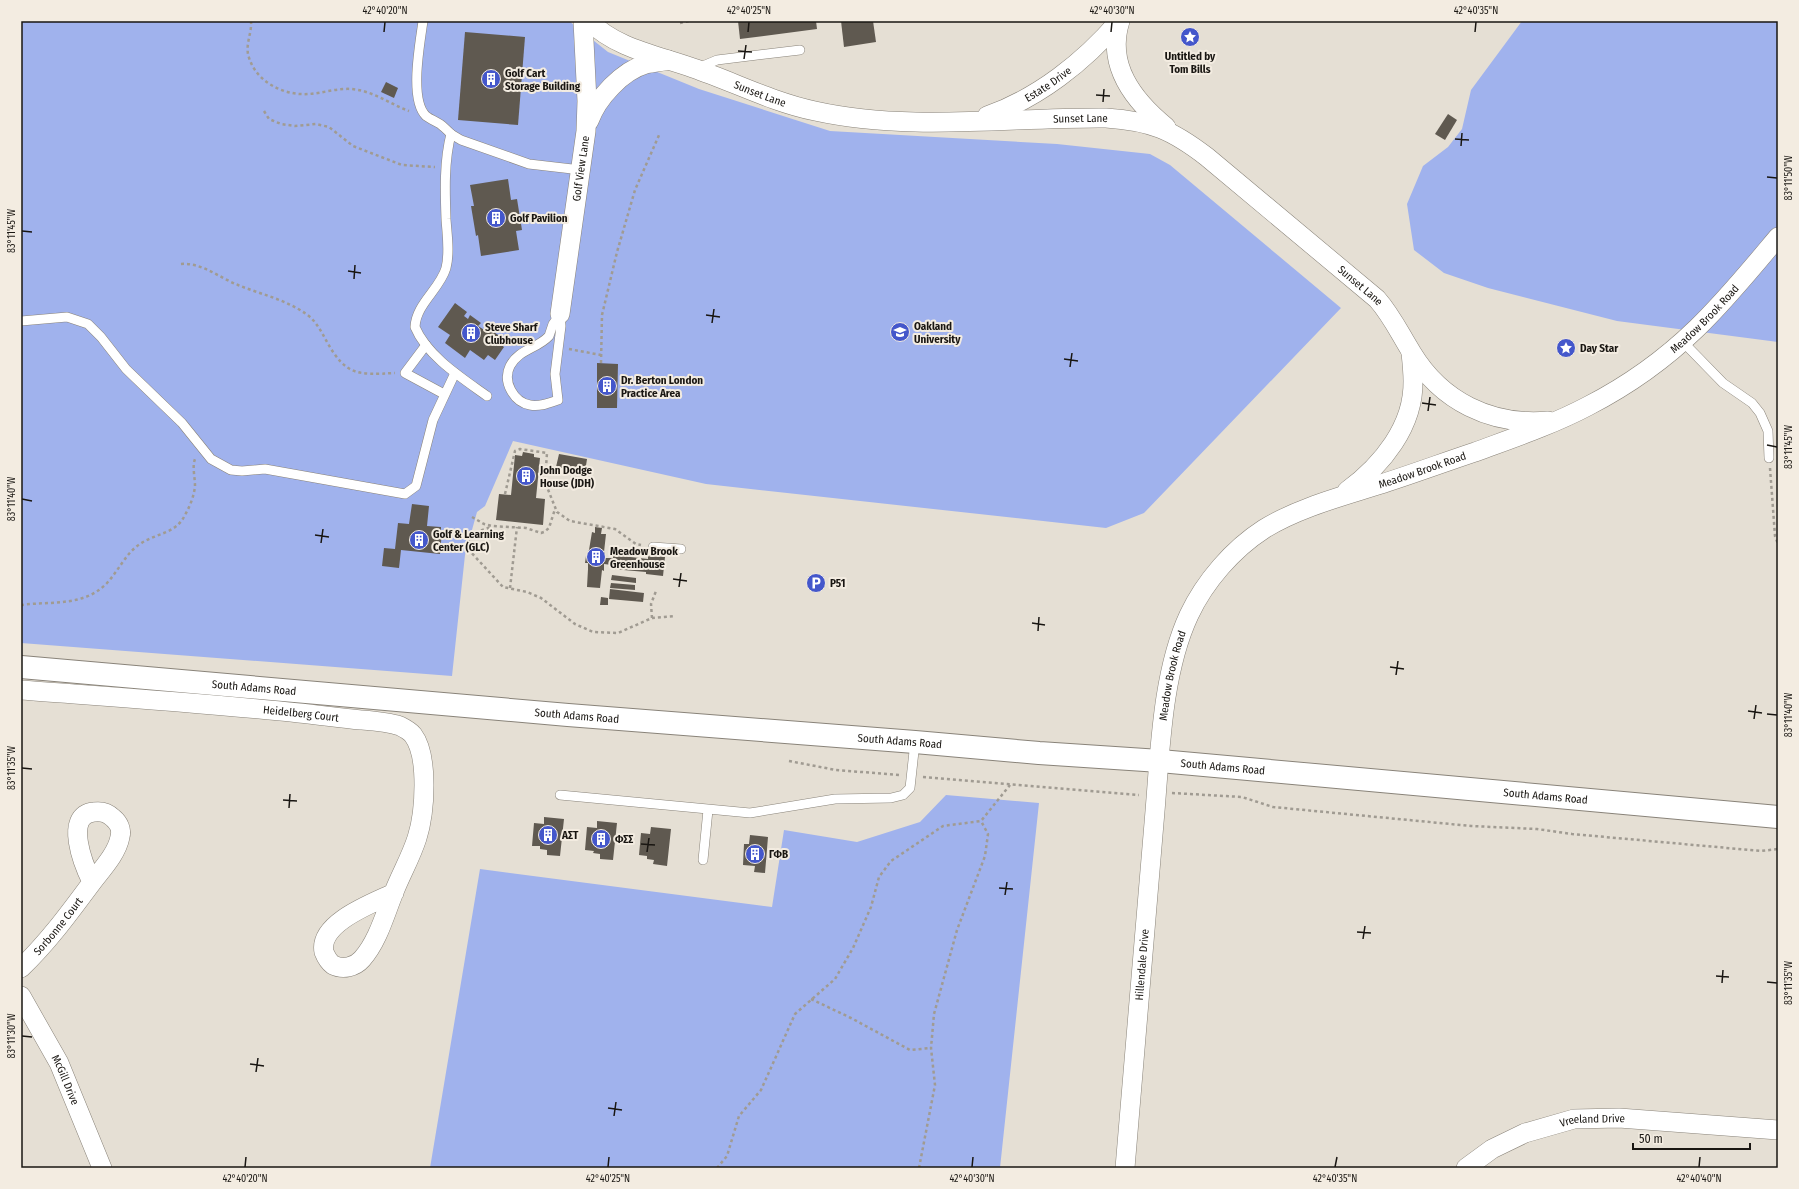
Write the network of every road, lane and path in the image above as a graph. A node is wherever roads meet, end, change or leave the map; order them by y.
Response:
1 (251, 21) edge
2 (423, 21) edge
3 (583, 21) edge
4 (589, 21) edge
5 (689, 21) edge
6 (1120, 21) edge
7 (680, 23) dead end
8 (800, 50) dead end
9 (669, 60) junction
10 (697, 69) junction
11 (264, 111) dead end
12 (426, 116) junction
13 (961, 122) junction
14 (586, 131) junction
15 (660, 133) dead end
16 (452, 134) junction
17 (1175, 134) junction
18 (446, 167) junction
19 (581, 170) junction
20 (1778, 237) edge
21 (181, 264) dead end
22 (560, 314) junction
23 (21, 321) edge
24 (1683, 342) junction
25 (426, 345) junction
26 (562, 348) dead end
27 (1411, 352) junction
28 (601, 355) junction
29 (601, 364) dead end
30 (405, 373) junction
31 (455, 373) junction
32 (444, 394) junction
33 (487, 396) dead end
34 (1559, 420) junction
35 (203, 449) junction
36 (1770, 458) joint
37 (505, 494) dead end
38 (1332, 500) junction
39 (555, 509) junction
40 (472, 516) dead end
41 (492, 526) junction
42 (517, 527) junction
43 (467, 541) dead end
44 (1778, 544) edge
45 (654, 546) joint
46 (468, 548) dead end
47 (681, 549) dead end
48 (510, 588) junction
49 (656, 591) dead end
50 (21, 605) edge
51 (675, 616) dead end
52 (652, 618) junction
53 (21, 667) edge
54 (21, 690) edge
55 (915, 742) junction
56 (789, 761) dead end
57 (1160, 761) junction
58 (901, 775) dead end
59 (923, 777) dead end
60 (1010, 785) junction
61 (1169, 793) dead end
62 (560, 795) dead end
63 (1143, 795) dead end
64 (708, 810) junction
65 (1778, 817) edge
66 (981, 820) junction
67 (1778, 849) edge
68 (703, 860) dead end
69 (92, 882) dead end
70 (394, 892) dead end
71 (21, 968) edge
72 (21, 996) edge
73 (811, 999) junction
74 (932, 1048) junction
75 (1778, 1130) edge
76 (102, 1168) edge
77 (716, 1168) edge
78 (919, 1168) edge
79 (1125, 1168) edge
80 (1466, 1168) edge

1 - 12 path
2 - 12 lane
3 - 14 street, Golf View Lane
4 - 9 street, Sunset Lane
5 - 7 path
6 - 13 street, Estate Drive
6 - 17 street, Estate Drive
8 - 10 lane
9 - 10 street, Sunset Lane
9 - 14 street, Sunset Lane
10 - 13 street, Sunset Lane
11 - 18 path
12 - 16 lane
13 - 17 street, Sunset Lane
14 - 19 street, Golf View Lane
15 - 28 path
16 - 18 lane
16 - 19 lane
17 - 27 street, Sunset Lane
18 - 25 lane
19 - 22 street, Golf View Lane
20 - 24 street, Meadow Brook Road
21 - 30 path
22 - 22 lane
23 - 35 lane
24 - 34 street, Meadow Brook Road
24 - 36 lane
25 - 30 lane
25 - 31 lane
26 - 28 path
27 - 34 street, Sunset Lane
27 - 38 street, Sunset Lane
28 - 29 path
30 - 32 lane
31 - 32 lane
31 - 33 lane
32 - 35 lane
34 - 38 street, Meadow Brook Road
35 - 50 path
36 - 44 path
37 - 39 path
38 - 57 street, Meadow Brook Road
39 - 42 path
39 - 45 path
40 - 41 path
41 - 42 path
41 - 43 path
42 - 48 path
45 - 47 lane
46 - 48 path
48 - 52 path
49 - 52 path
51 - 52 path
53 - 55 main road, South Adams Road
54 - 70 street, Heidelberg Court
55 - 57 main road, South Adams Road
55 - 64 lane
56 - 58 path
57 - 65 main road, South Adams Road
57 - 79 street, Hillendale Drive
59 - 60 path
60 - 63 path
60 - 66 path
61 - 67 path
62 - 64 lane
64 - 68 lane
66 - 73 path
66 - 74 path
69 - 71 street, Sorbonne Court
72 - 76 street, McGill Drive
73 - 74 path
73 - 77 path
74 - 78 path
75 - 80 street, Vreeland Drive

